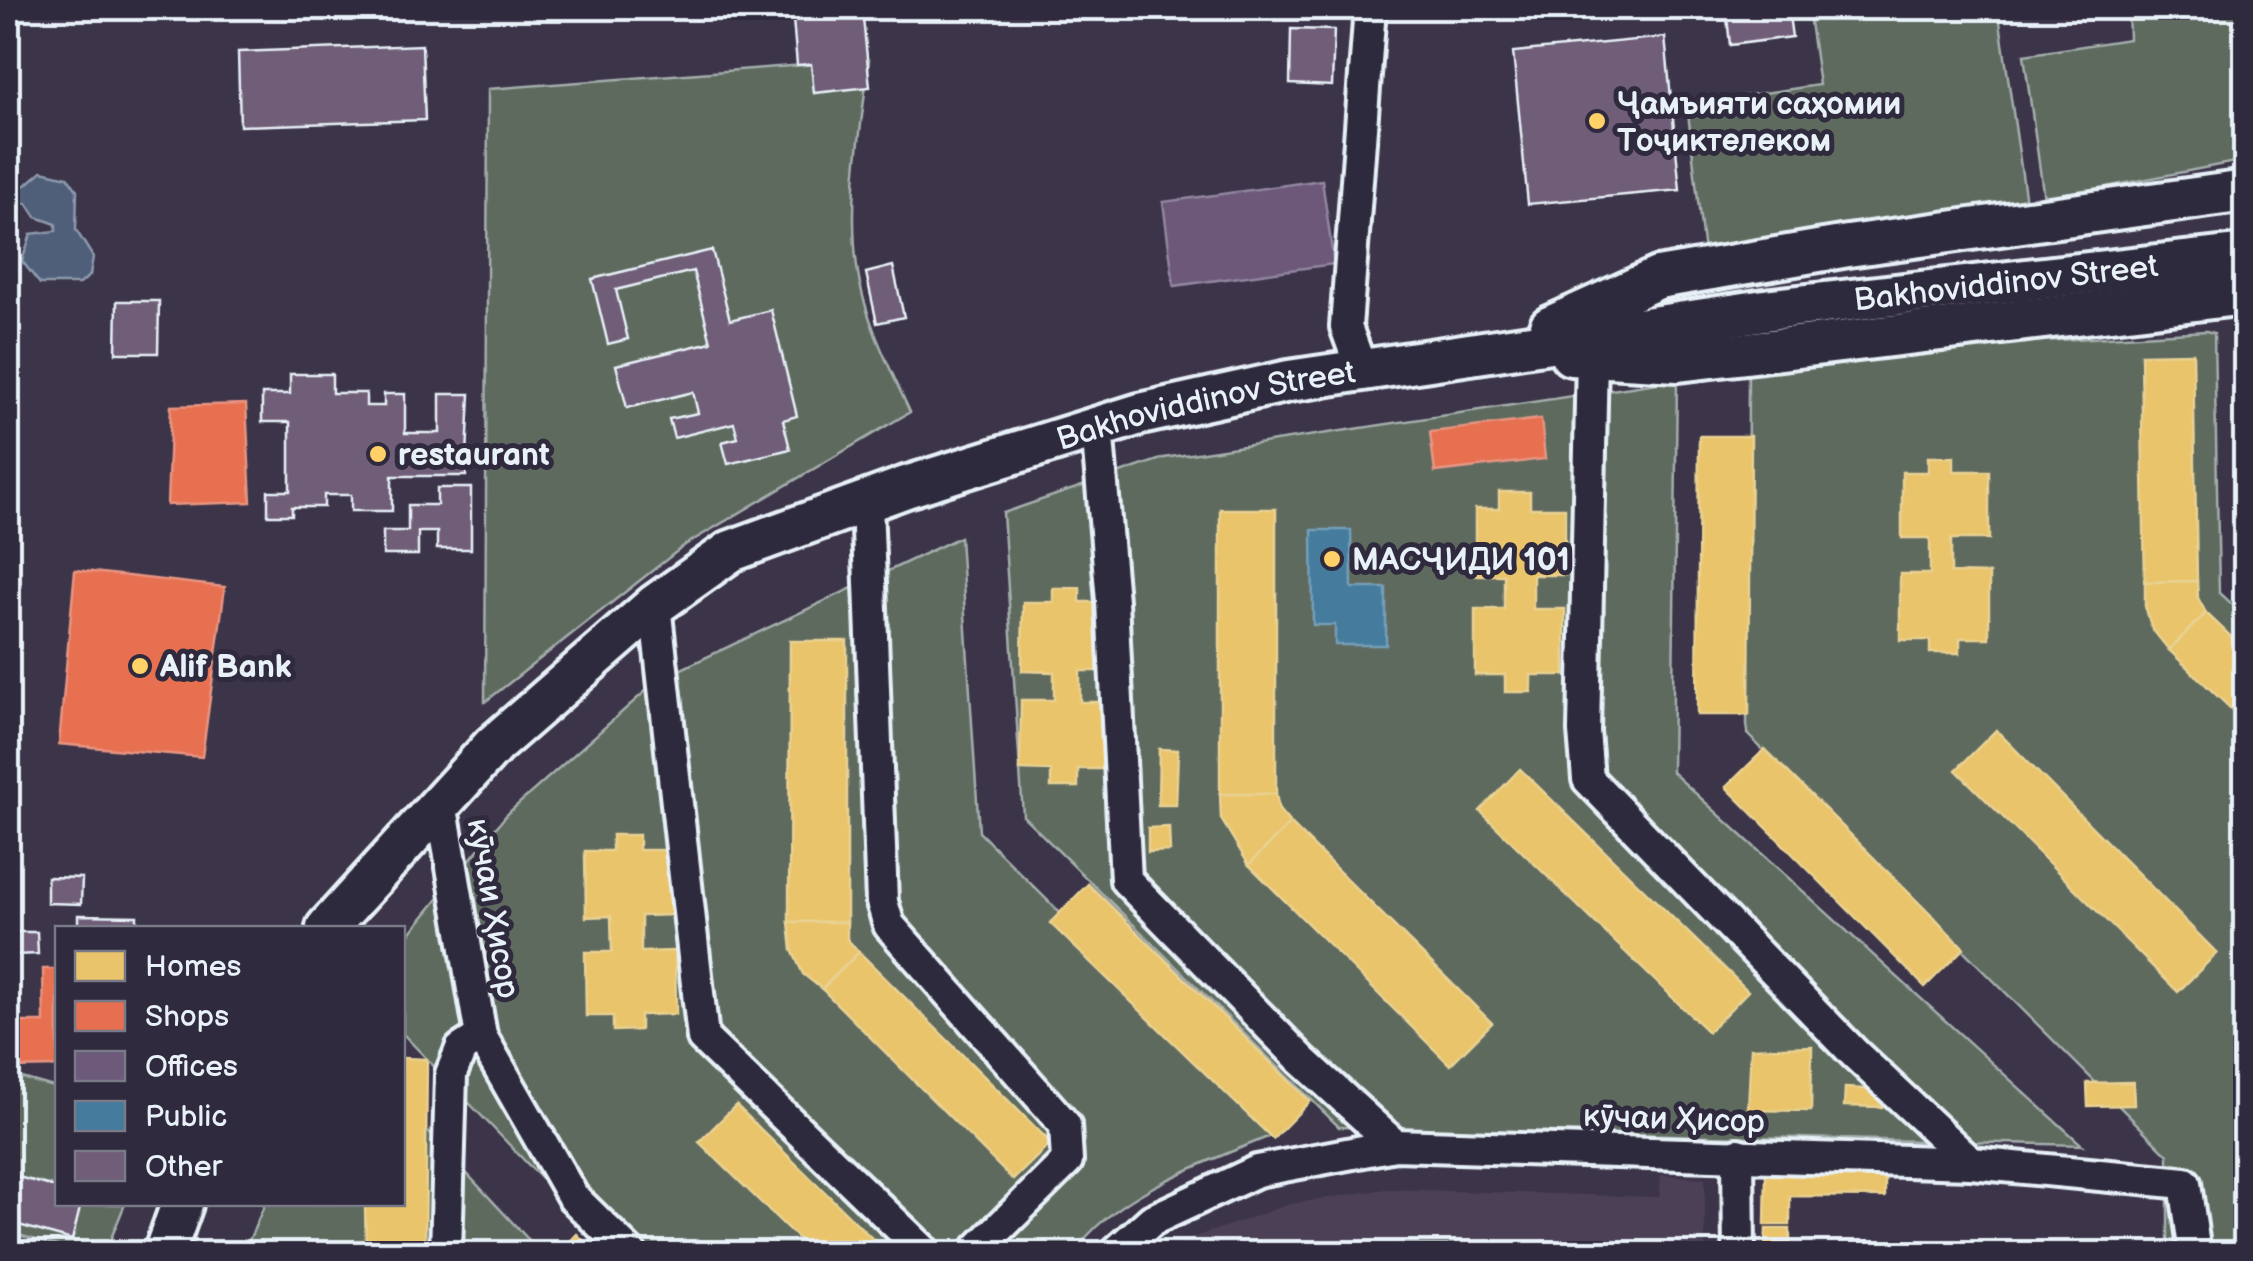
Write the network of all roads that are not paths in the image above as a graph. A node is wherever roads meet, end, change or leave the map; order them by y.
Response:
1 (1370, 8) edge
2 (2246, 191) edge
3 (2246, 255) edge
4 (2246, 294) edge
5 (1497, 352) junction
6 (1592, 356) junction
7 (1362, 371) junction
8 (1098, 427) junction
9 (868, 503) junction
10 (656, 604) junction
11 (441, 803) junction
12 (329, 926) edge
13 (480, 1036) junction
14 (1395, 1145) junction
15 (1738, 1154) junction
16 (1971, 1163) junction
17 (181, 1206) edge
18 (164, 1254) edge
19 (446, 1254) edge
20 (631, 1254) edge
21 (927, 1254) edge
22 (974, 1254) edge
23 (1114, 1254) edge
24 (1740, 1254) edge
25 (2195, 1254) edge

1 - 7 street
2 - 5 street
3 - 5 street, Bakhoviddinov Street
4 - 6 street
5 - 6 street
5 - 7 street, Bakhoviddinov Street
6 - 16 street
7 - 8 street, Bakhoviddinov Street
8 - 9 street, Bakhoviddinov Street
8 - 14 street
9 - 10 street, Bakhoviddinov Street
9 - 22 street
10 - 11 street, Bakhoviddinov Street
10 - 21 street
11 - 12 street, Bakhoviddinov Street
11 - 13 street, кӯчаи Ҳисор
13 - 19 street, кӯчаи Ҳисор
13 - 20 street
14 - 15 street, кӯчаи Ҳисор
14 - 23 street, кӯчаи Ҳисор
15 - 16 street, кӯчаи Ҳисор
15 - 24 street
16 - 25 street, кӯчаи Ҳисор
17 - 18 street

